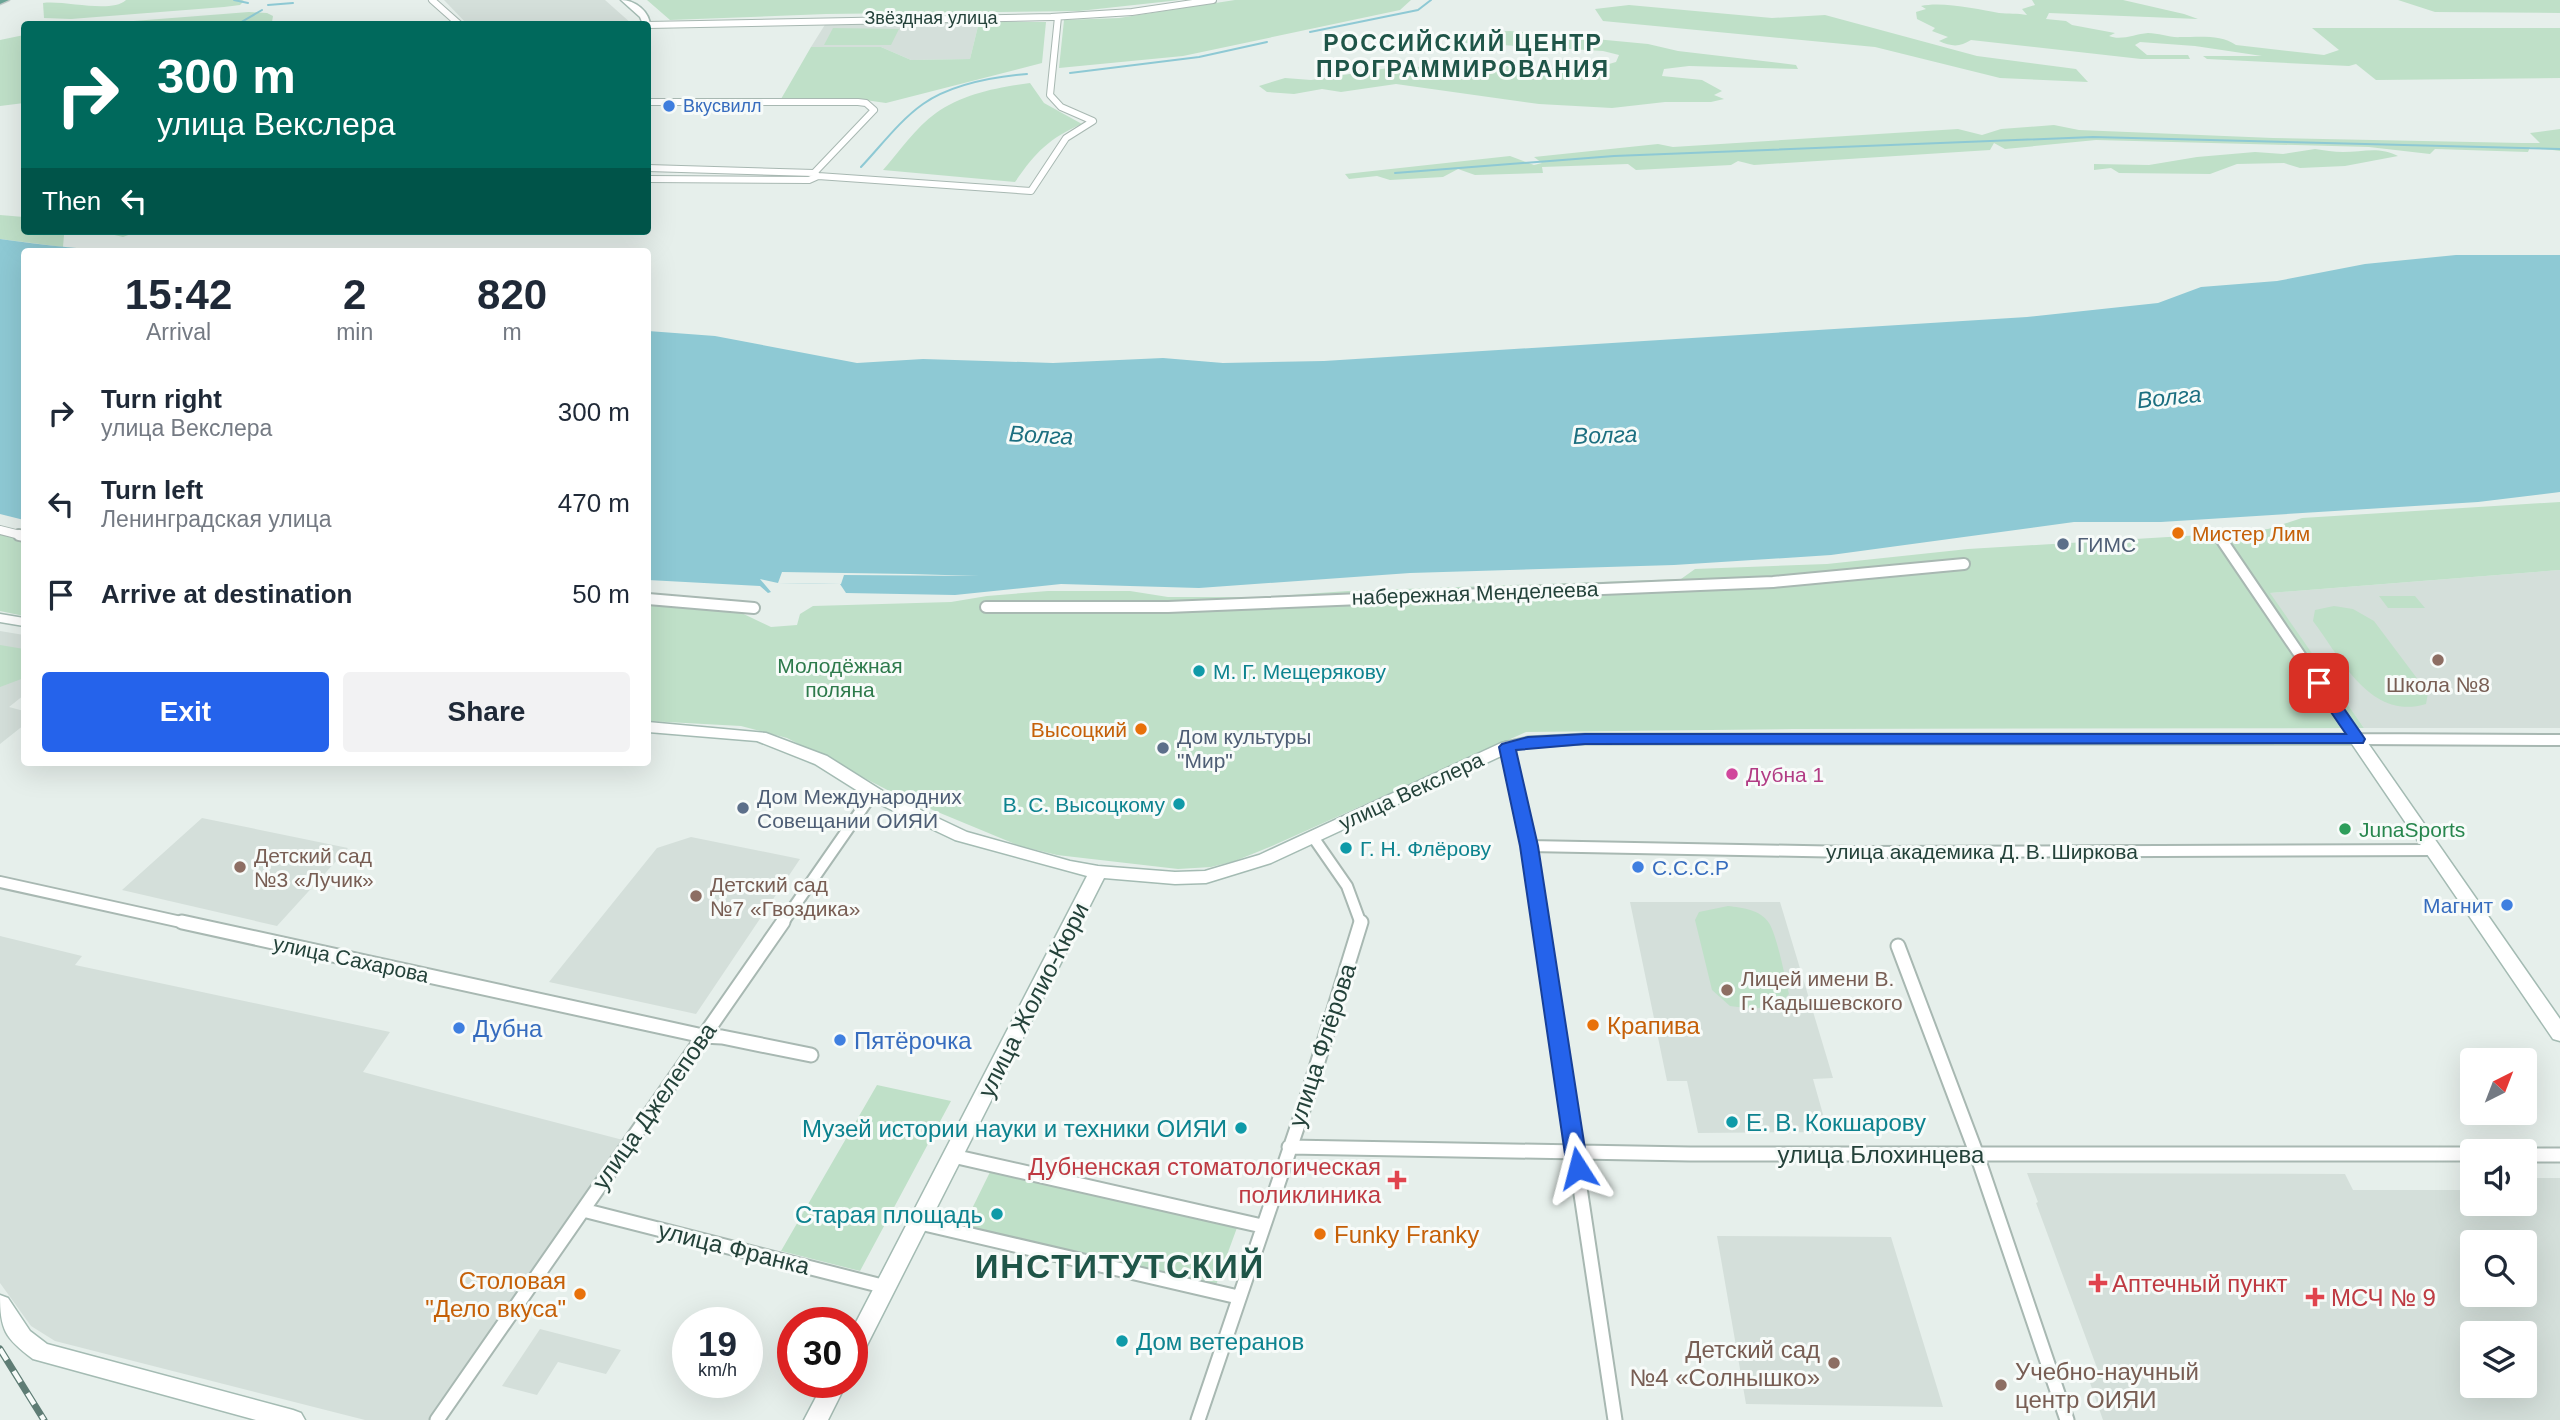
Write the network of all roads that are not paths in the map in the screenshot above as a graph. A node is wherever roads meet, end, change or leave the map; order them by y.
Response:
1 (432, 0) edge
2 (625, 0) edge
3 (1213, 0) edge
4 (1058, 17) junction
5 (456, 21) edge
6 (646, 21) edge
7 (651, 25) edge
8 (651, 102) edge
9 (651, 168) edge
10 (814, 177) junction
11 (651, 179) edge
12 (0, 530) edge
13 (21, 535) edge
14 (2221, 539) dead end
15 (1965, 564) dead end
16 (651, 599) edge
17 (986, 607) dead end
18 (754, 608) dead end
19 (0, 618) edge
20 (21, 622) edge
21 (651, 727) edge
22 (2357, 739) junction
23 (2560, 740) edge
24 (1507, 747) junction
25 (873, 793) junction
26 (1313, 837) junction
27 (1529, 846) junction
28 (2434, 850) junction
29 (1098, 872) junction
30 (0, 882) edge
31 (1898, 946) dead end
32 (2560, 1034) edge
33 (703, 1036) junction
34 (811, 1055) dead end
35 (1289, 1147) junction
36 (1575, 1153) junction
37 (2460, 1154) edge
38 (1977, 1155) junction
39 (2537, 1155) edge
40 (2560, 1155) edge
41 (953, 1156) junction
42 (583, 1210) junction
43 (920, 1223) junction
44 (1262, 1226) junction
45 (886, 1287) junction
46 (1238, 1297) junction
47 (0, 1304) edge
48 (868, 1321) edge
49 (828, 1398) edge
50 (293, 1420) edge
51 (437, 1420) edge
52 (816, 1420) edge
53 (1198, 1420) edge
54 (1615, 1420) edge
55 (2067, 1420) edge

1 - 5 street
2 - 6 street
3 - 4 street, Звёздная улица
4 - 7 street, Звёздная улица
4 - 10 street
8 - 10 street
9 - 10 street
10 - 11 street
12 - 13 street
14 - 22 street
15 - 17 street, набережная Менделеева
16 - 18 street
19 - 20 street
21 - 25 street, улица Векслера
22 - 23 street, улица Векслера
22 - 24 street, улица Векслера
22 - 28 street
24 - 26 street, улица Векслера
24 - 27 street
25 - 29 street, улица Векслера
25 - 33 street, улица Джелепова
26 - 29 street, улица Векслера
26 - 35 street, улица Флёрова
27 - 28 street, улица академика Д. В. Ширкова
27 - 36 street
28 - 32 street
29 - 41 street, улица Жолио-Кюри
30 - 33 street, улица Сахарова
31 - 38 street
33 - 34 street
33 - 42 street, улица Джелепова
35 - 36 street, улица Блохинцева
35 - 44 street, улица Флёрова
36 - 38 street, улица Блохинцева
36 - 54 street
37 - 38 street, улица Блохинцева
38 - 55 street
39 - 40 street
41 - 43 street, улица Жолио-Кюри
41 - 44 street
42 - 45 street, улица Франка
42 - 51 street, улица Джелепова
43 - 45 street, улица Жолио-Кюри
43 - 46 street
44 - 46 street, улица Флёрова
45 - 48 street, улица Жолио-Кюри
46 - 53 street, улица Флёрова
47 - 50 street
49 - 52 street

